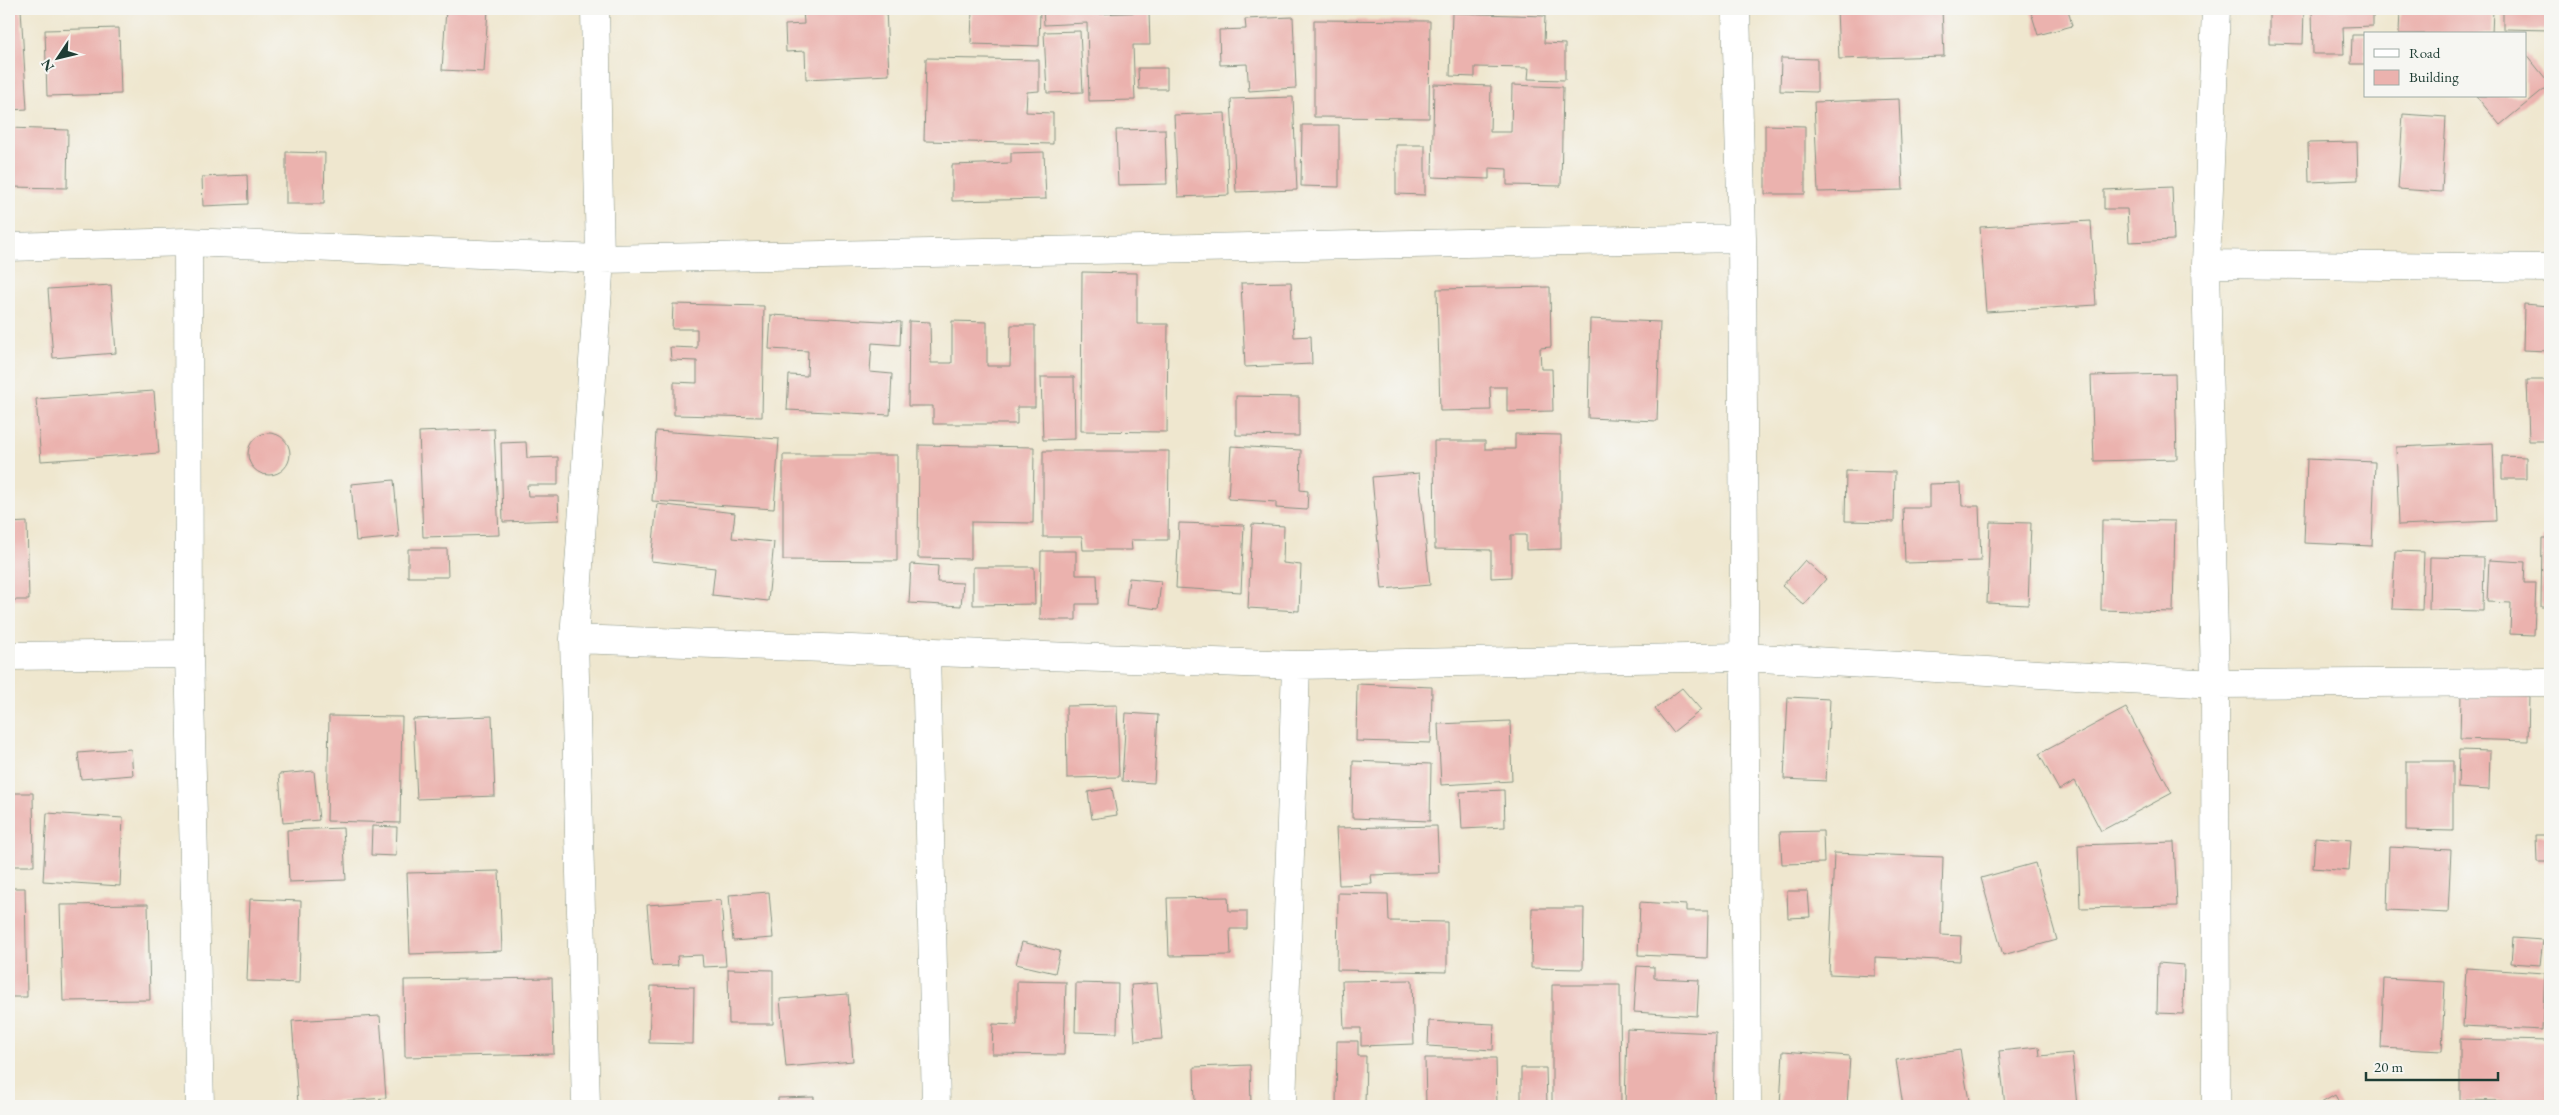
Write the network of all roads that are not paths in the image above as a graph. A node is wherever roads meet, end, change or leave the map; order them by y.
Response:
1 (595, 9) edge
2 (1736, 9) edge
3 (2216, 9) edge
4 (1742, 238) junction
5 (188, 242) junction
6 (9, 247) edge
7 (600, 259) junction
8 (2206, 264) junction
9 (2550, 268) edge
10 (574, 639) junction
11 (926, 650) junction
12 (189, 654) junction
13 (9, 656) edge
14 (1744, 657) junction
15 (1296, 665) junction
16 (2550, 682) edge
17 (2215, 684) junction
18 (200, 1106) edge
19 (586, 1106) edge
20 (936, 1106) edge
21 (1282, 1106) edge
22 (1747, 1106) edge
23 (2216, 1106) edge

1 - 7 street
2 - 4 street
3 - 8 street
4 - 7 street
4 - 14 street
5 - 6 street
5 - 7 street
5 - 12 street
7 - 10 street
8 - 9 street
8 - 17 street
10 - 11 street
10 - 19 street
11 - 15 street
11 - 20 street
12 - 13 street
12 - 18 street
14 - 15 street
14 - 17 street
14 - 22 street
15 - 21 street
16 - 17 street
17 - 23 street

